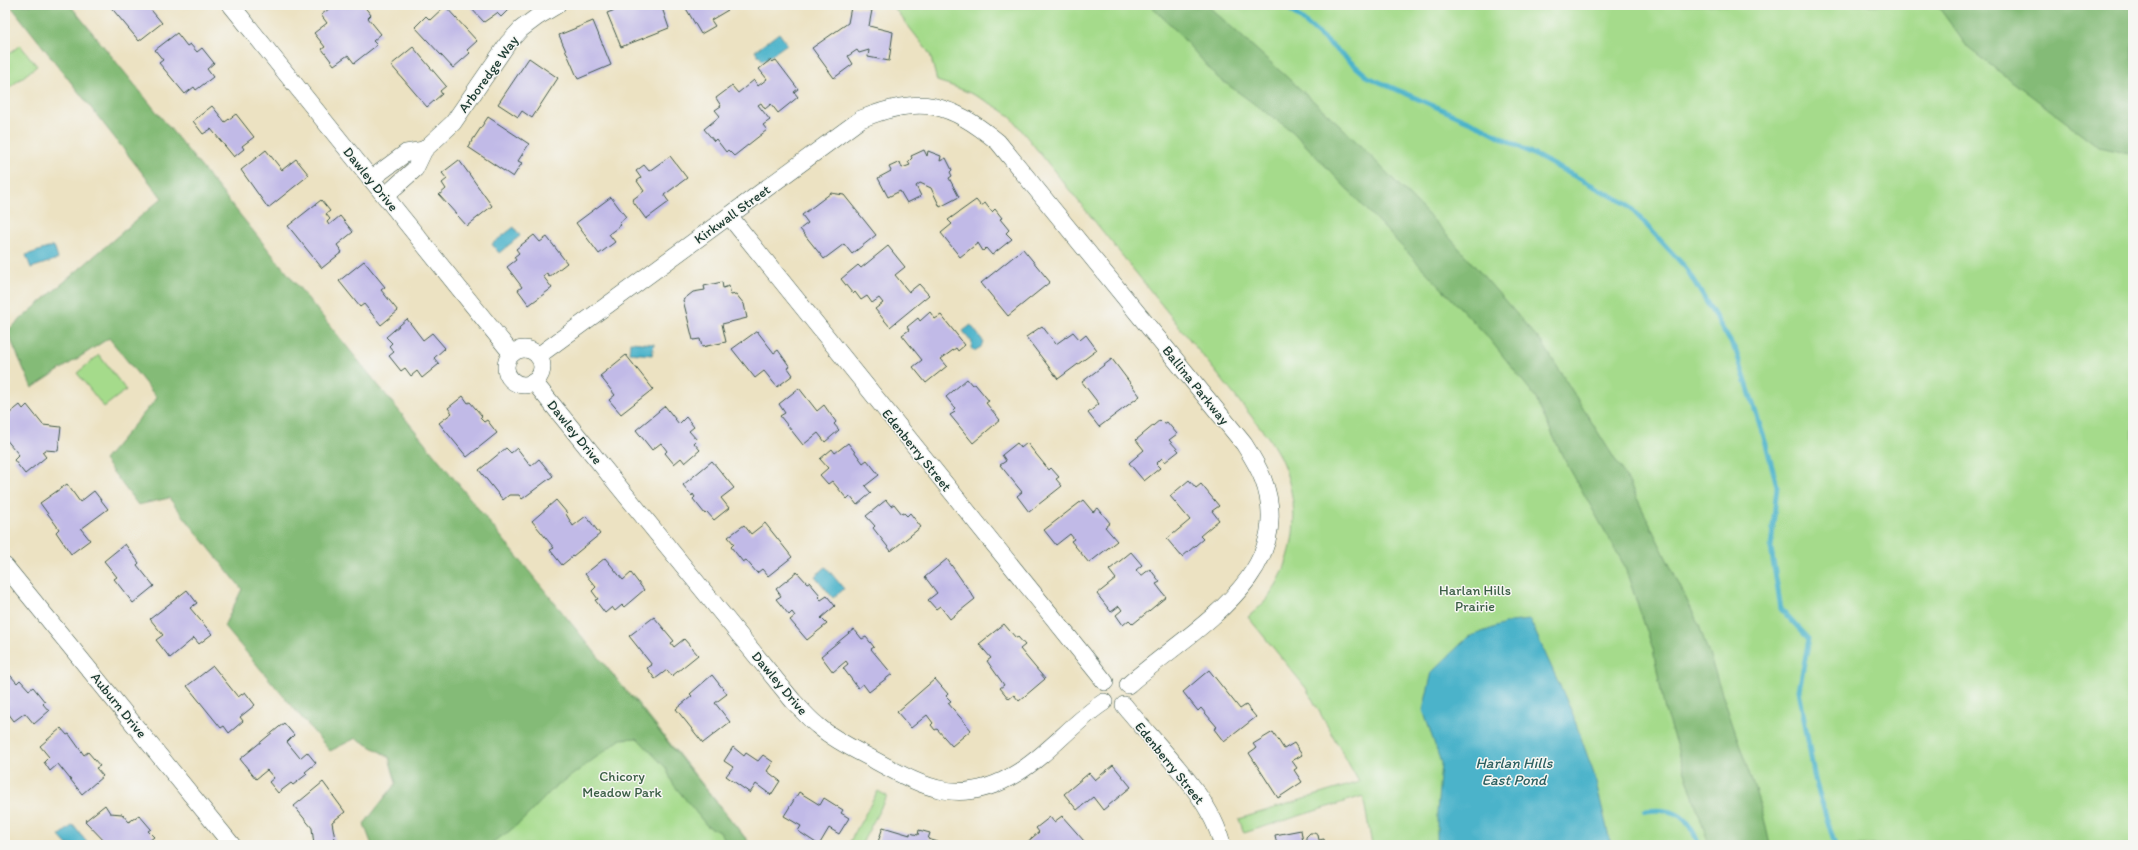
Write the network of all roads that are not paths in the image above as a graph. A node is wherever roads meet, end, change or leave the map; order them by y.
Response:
1 (231, 5) edge
2 (557, 5) edge
3 (939, 107) joint
4 (424, 150) junction
5 (372, 179) junction
6 (385, 196) junction
7 (730, 217) junction
8 (512, 354) junction
9 (538, 356) junction
10 (534, 382) junction
11 (5, 566) edge
12 (1105, 682) junction
13 (1128, 685) junction
14 (1104, 702) junction
15 (1124, 705) junction
16 (232, 845) edge
17 (1222, 845) edge

1 - 5 street, Dawley Drive
2 - 4 street, Arboredge Way
3 - 7 street, Kirkwall Street
3 - 13 street, Ballina Parkway
4 - 5 street
4 - 6 street, Arboredge Way
5 - 6 street, Dawley Drive
6 - 8 street, Dawley Drive
7 - 9 street, Kirkwall Street
7 - 12 street, Edenberry Street
8 - 9 street
8 - 10 street
9 - 10 street
10 - 14 street, Dawley Drive
11 - 16 street, Auburn Drive
12 - 13 street
12 - 14 street
13 - 15 street
14 - 15 street
15 - 17 street, Edenberry Street

